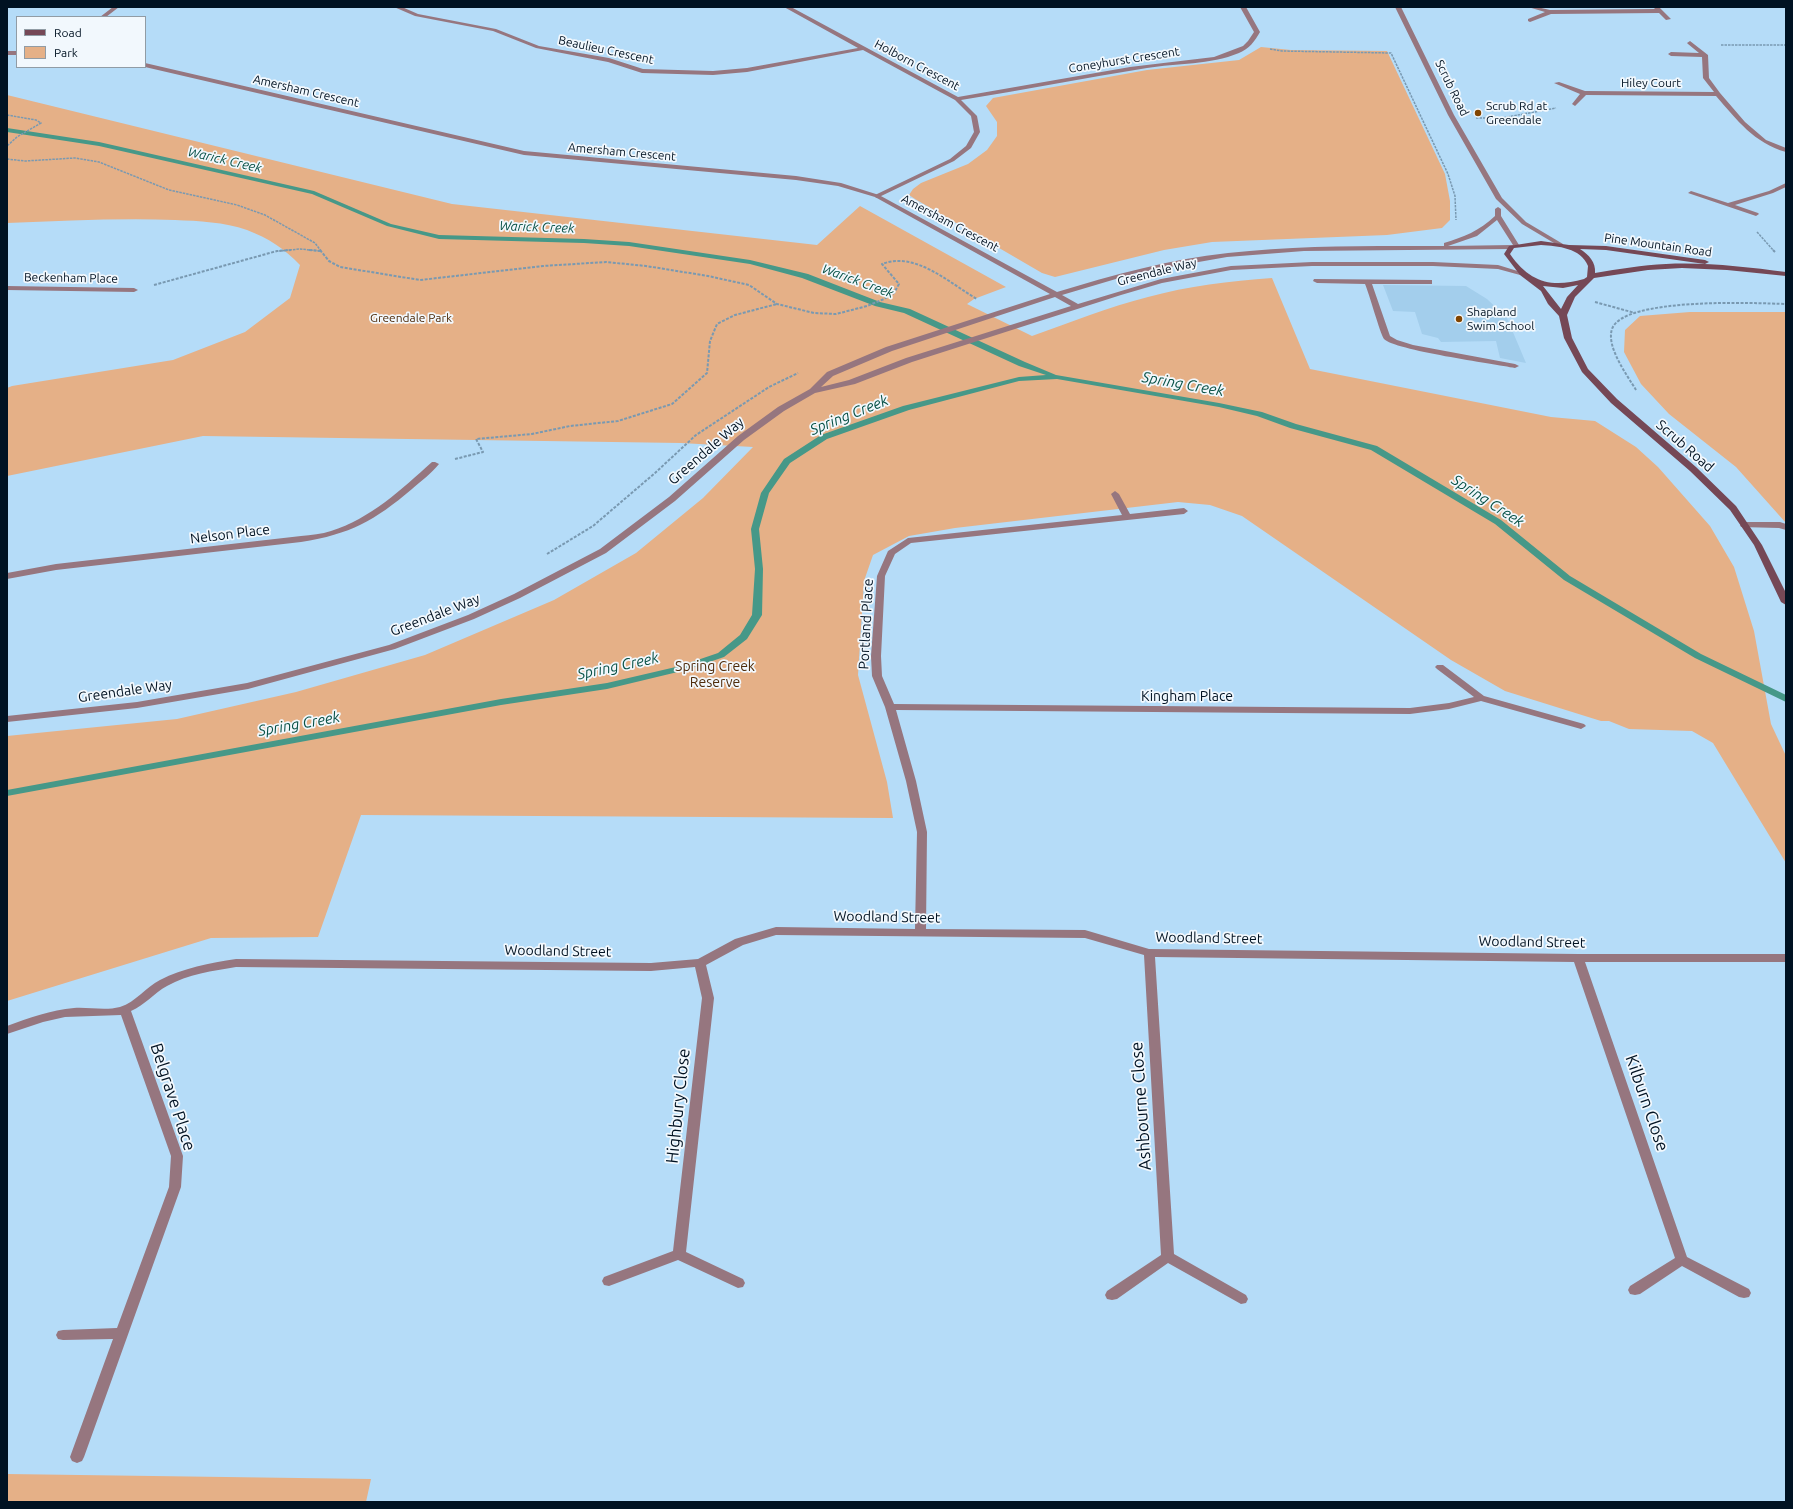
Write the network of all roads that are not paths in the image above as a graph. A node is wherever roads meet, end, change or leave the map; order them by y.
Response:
1 (116, 7) edge
2 (397, 7) edge
3 (787, 7) edge
4 (1243, 7) edge
5 (1398, 7) edge
6 (1531, 7) edge
7 (1657, 9) edge
8 (1550, 12) junction
9 (104, 16) edge
10 (1668, 19) dead end
11 (1530, 20) dead end
12 (1690, 43) dead end
13 (862, 49) junction
14 (1671, 54) dead end
15 (1705, 55) junction
16 (146, 65) edge
17 (1557, 83) dead end
18 (1584, 93) junction
19 (1718, 94) junction
20 (957, 99) junction
21 (1575, 104) road end
22 (1786, 150) edge
23 (1786, 185) edge
24 (1691, 193) dead end
25 (877, 196) junction
26 (1498, 199) junction
27 (1728, 205) junction
28 (1756, 214) dead end
29 (1498, 216) junction
30 (1561, 245) junction
31 (1514, 246) junction
32 (1570, 247) junction
33 (1420, 249) junction
34 (1743, 269) junction
35 (1520, 273) junction
36 (1786, 274) edge
37 (1589, 278) junction
38 (1317, 281) dead end
39 (1368, 281) junction
40 (1532, 281) junction
41 (1429, 282) dead end
42 (7, 288) edge
43 (134, 290) road end
44 (1057, 294) junction
45 (1077, 306) junction
46 (1563, 315) junction
47 (1515, 366) dead end
48 (813, 391) junction
49 (435, 464) road end
50 (1115, 494) dead end
51 (1184, 511) dead end
52 (1127, 516) junction
53 (1744, 525) junction
54 (1786, 528) edge
55 (7, 576) edge
56 (1786, 602) edge
57 (1440, 667) dead end
58 (1481, 698) junction
59 (890, 707) junction
60 (7, 720) edge
61 (1581, 726) dead end
62 (920, 932) junction
63 (1149, 953) junction
64 (1578, 958) junction
65 (1786, 958) edge
66 (700, 963) junction
67 (125, 1010) junction
68 (7, 1030) edge
69 (679, 1254) junction
70 (1168, 1257) junction
71 (1682, 1260) junction
72 (609, 1281) dead end
73 (738, 1283) dead end
74 (1635, 1290) dead end
75 (1744, 1292) dead end
76 (1112, 1295) dead end
77 (1241, 1299) dead end
78 (122, 1333) junction
79 (63, 1335) dead end
80 (77, 1457) dead end

1 - 9 street
2 - 13 street, Beaulieu Crescent
3 - 13 street, Holborn Crescent
4 - 20 street, Coneyhurst Crescent
5 - 26 street, Scrub Road
6 - 8 street
7 - 8 street
7 - 10 street
8 - 11 street
12 - 15 street
13 - 20 street, Holborn Crescent
14 - 15 street
15 - 19 street
16 - 25 street, Amersham Crescent
17 - 18 street, Hiley Court
18 - 19 street, Hiley Court
18 - 21 street
19 - 22 street
20 - 25 street, Holborn Crescent
23 - 27 street
24 - 27 street
25 - 44 street, Amersham Crescent
26 - 29 street, Scrub Road
26 - 30 street, Scrub Road
27 - 28 street
29 - 31 street
29 - 33 street
30 - 31 main road
30 - 32 main road
31 - 33 street, Greendale Way
31 - 35 main road
32 - 34 main road, Pine Mountain Road
32 - 37 main road
33 - 44 street, Greendale Way
34 - 36 main road, Pine Mountain Road
34 - 37 main road, Pine Mountain Road
35 - 40 main road
35 - 45 street, Greendale Way
37 - 40 main road, Pine Mountain Road
37 - 46 main road
38 - 39 street
39 - 41 street
39 - 47 street
40 - 46 main road, Scrub Road
42 - 43 street, Beckenham Place
44 - 45 street, Amersham Crescent
44 - 48 street, Greendale Way
45 - 48 street, Greendale Way
46 - 53 main road, Scrub Road
48 - 60 street, Greendale Way
49 - 55 street, Nelson Place
50 - 52 street
51 - 52 street, Portland Place
52 - 59 street, Portland Place
53 - 54 street
53 - 56 main road, Scrub Road
57 - 58 street, Kingham Place
58 - 59 street, Kingham Place
58 - 61 street, Kingham Place
59 - 62 street, Portland Place
62 - 63 street, Woodland Street
62 - 66 street, Woodland Street
63 - 64 street, Woodland Street
63 - 70 street, Ashbourne Close
64 - 65 street, Woodland Street
64 - 71 street, Kilburn Close
66 - 67 street, Woodland Street
66 - 69 street, Highbury Close
67 - 68 street, Woodland Street
67 - 78 street, Belgrave Place
69 - 72 street
69 - 73 street
70 - 76 street
70 - 77 street
71 - 74 street
71 - 75 street
78 - 79 street
78 - 80 street, Belgrave Place

